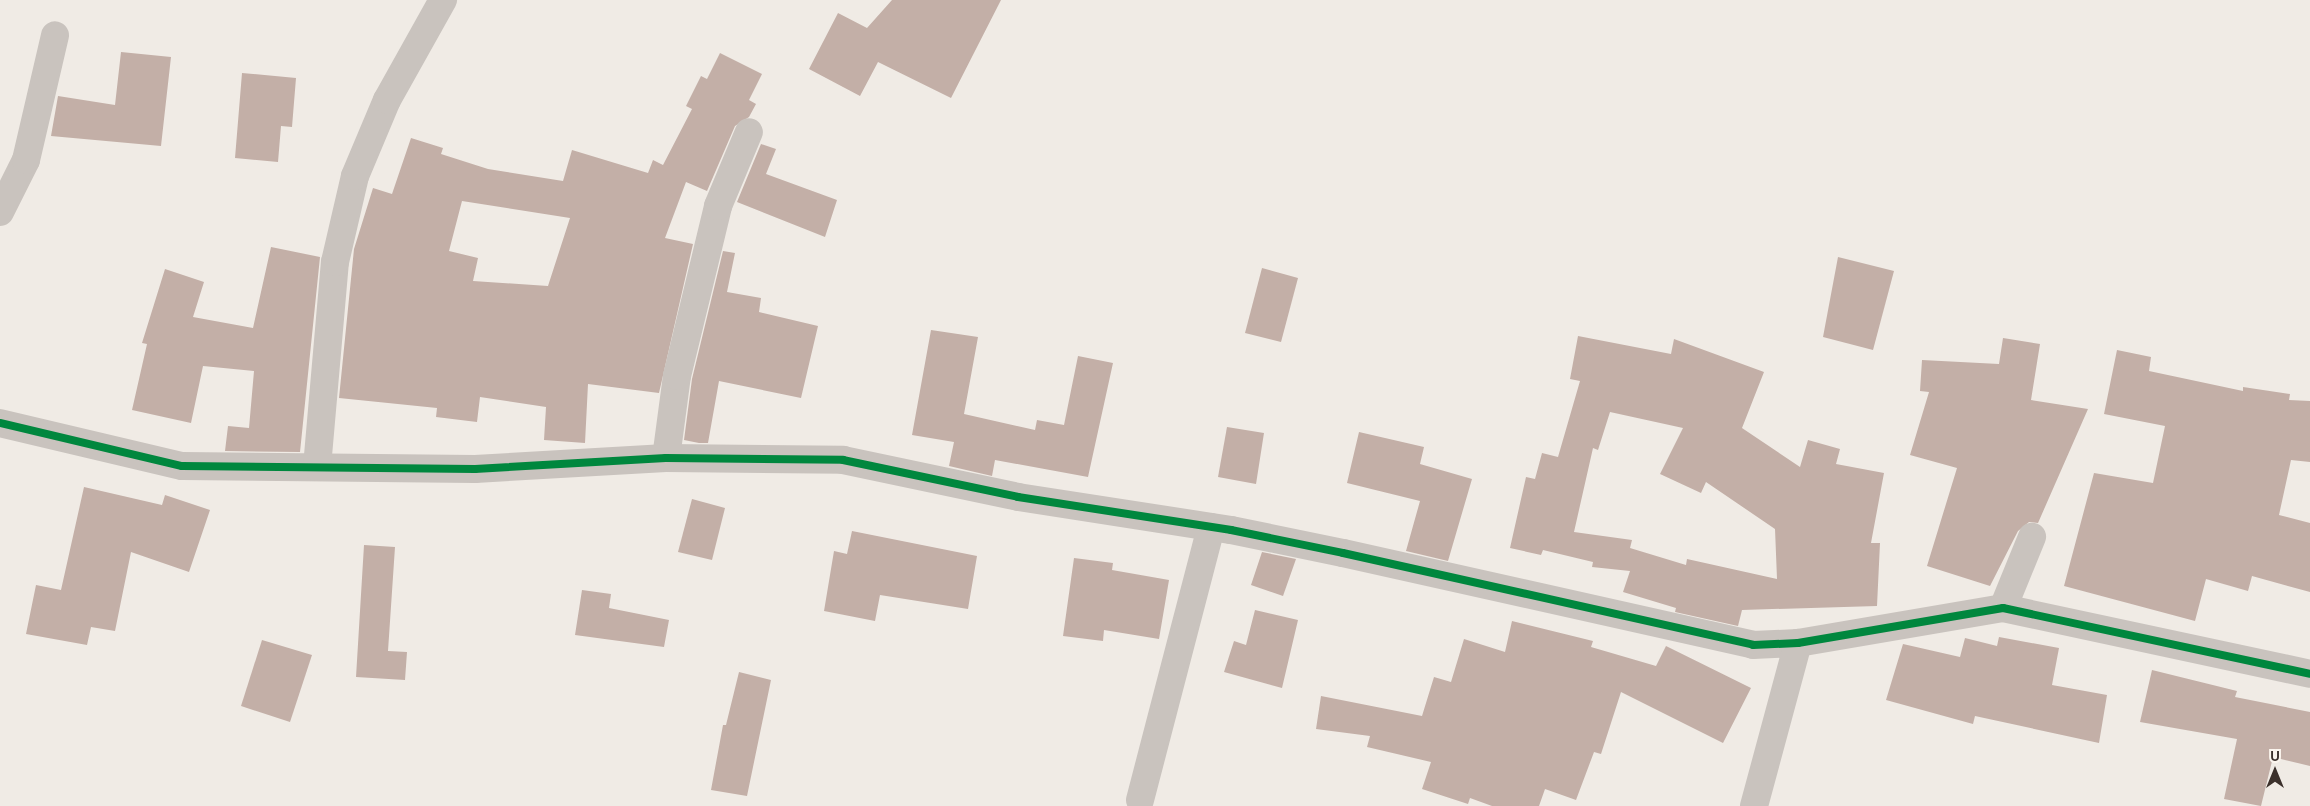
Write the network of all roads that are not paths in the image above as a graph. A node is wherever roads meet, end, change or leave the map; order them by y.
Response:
1 (443, 0) edge
2 (55, 35) dead end
3 (749, 132) dead end
4 (0, 212) edge
5 (0, 423) edge
6 (666, 458) junction
7 (317, 467) junction
8 (1211, 528) junction
9 (2032, 536) dead end
10 (2003, 608) junction
11 (1798, 643) junction
12 (2310, 674) edge
13 (1140, 800) dead end
14 (1754, 806) edge

1 - 7 street
2 - 4 street
3 - 6 street
5 - 7 street
6 - 7 street
6 - 8 street
8 - 11 street
8 - 13 street
9 - 10 street
10 - 11 street
10 - 12 street
11 - 14 street

